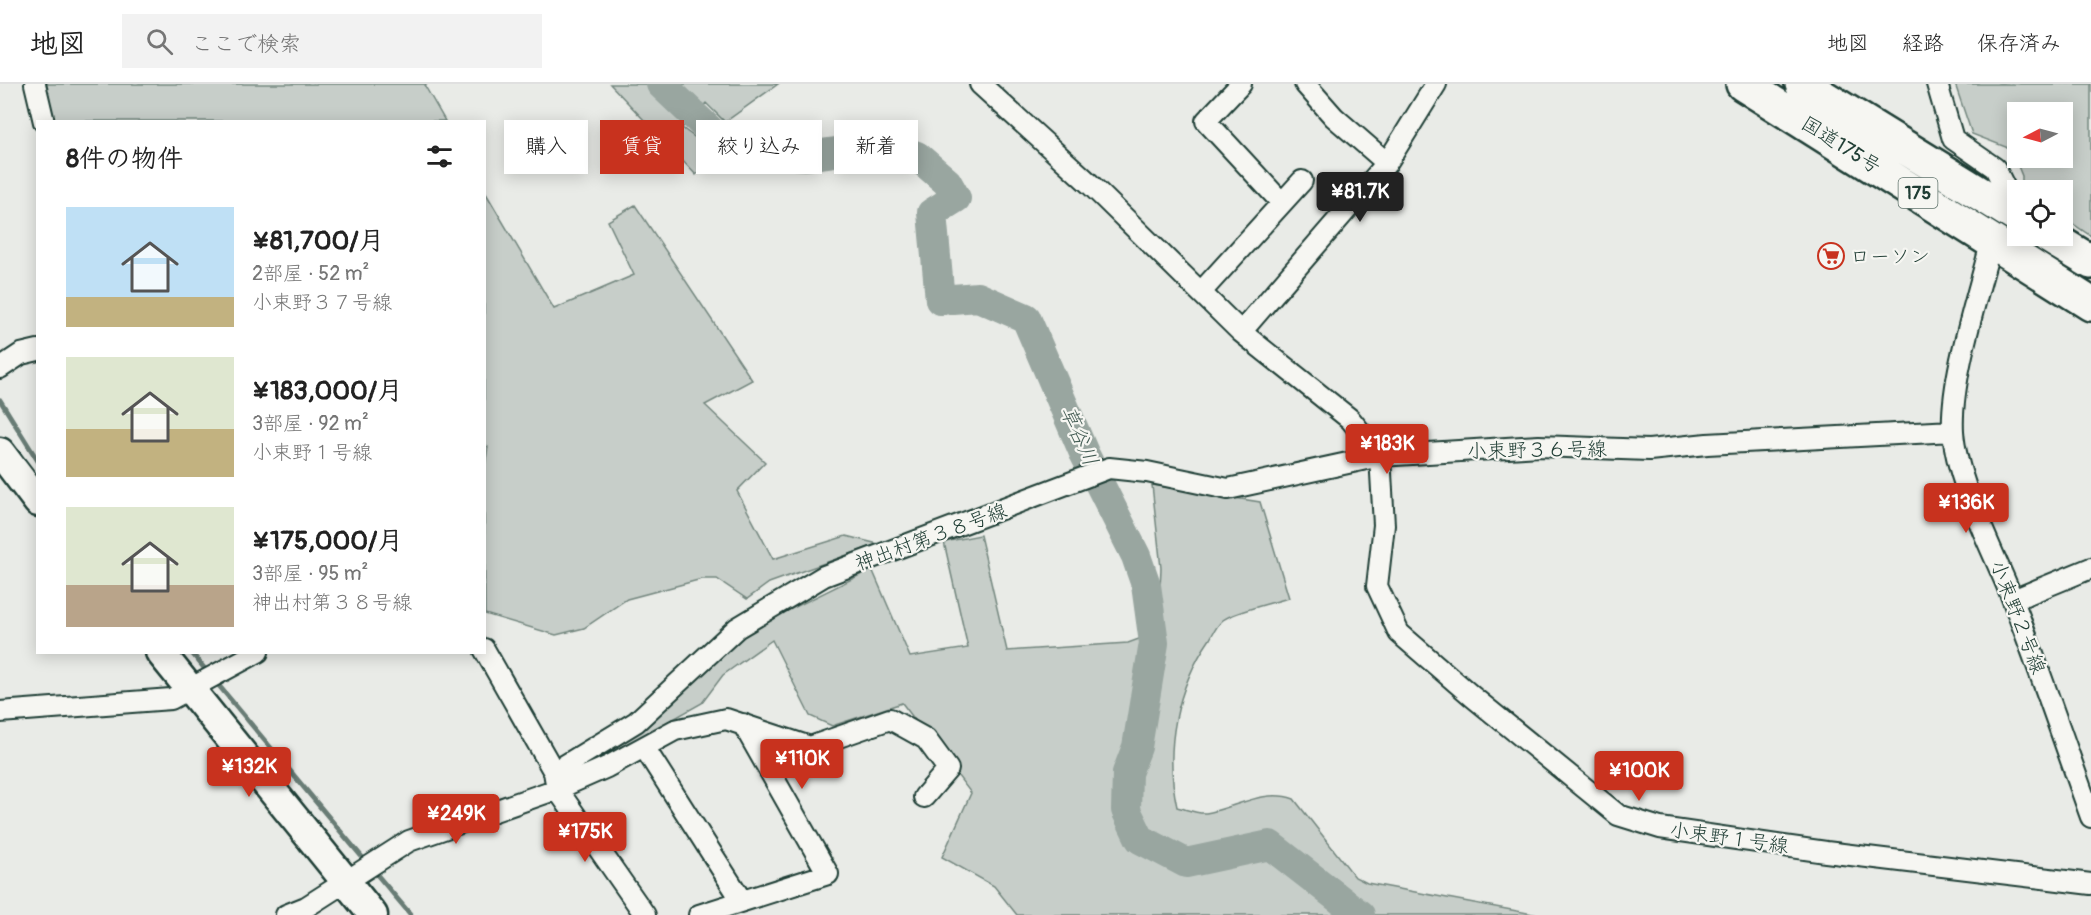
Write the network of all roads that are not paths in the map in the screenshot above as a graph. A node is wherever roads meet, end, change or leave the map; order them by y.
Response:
1 (35, 84) edge
2 (980, 84) edge
3 (1242, 84) edge
4 (1305, 84) edge
5 (1436, 84) edge
6 (1743, 84) edge
7 (1802, 84) edge
8 (1937, 84) edge
9 (44, 120) edge
10 (1962, 145) junction
11 (1387, 163) junction
12 (1938, 168) junction
13 (1302, 181) dead end
14 (2007, 201) edge
15 (1282, 203) junction
16 (2007, 210) edge
17 (1992, 239) junction
18 (2065, 246) edge
19 (2091, 262) edge
20 (1201, 292) junction
21 (2091, 304) edge
22 (1241, 332) junction
23 (36, 350) edge
24 (0, 368) edge
25 (1953, 431) junction
26 (0, 452) edge
27 (1380, 456) junction
28 (36, 499) edge
29 (2091, 568) edge
30 (2013, 600) junction
31 (486, 653) edge
32 (162, 654) edge
33 (254, 654) edge
34 (190, 690) junction
35 (0, 711) edge
36 (743, 724) junction
37 (644, 747) junction
38 (555, 781) junction
39 (924, 797) dead end
40 (2091, 817) edge
41 (347, 882) junction
42 (2091, 884) edge
43 (742, 901) junction
44 (286, 915) edge
45 (373, 915) edge
46 (645, 915) edge
47 (699, 915) edge

1 - 9 street
2 - 20 street
3 - 15 street
4 - 11 street
5 - 11 street
6 - 17 highway, 国道175号 / 175
7 - 12 highway, 国道175号 / 175
8 - 10 street
10 - 12 street
10 - 14 street
11 - 22 street
12 - 16 highway, 国道175号 / 175
13 - 15 street
15 - 20 street
17 - 21 highway, 国道175号 / 175
17 - 25 street, 小束野２号線
18 - 19 highway
20 - 22 street
22 - 27 street
23 - 24 street
25 - 27 street, 小束野３６号線
25 - 30 street, 小束野２号線
26 - 28 main road
27 - 38 street, 神出村第３８号線
27 - 42 street, 小束野１号線
29 - 30 street
30 - 40 street, 小束野２号線
31 - 38 street
32 - 34 main road
33 - 34 street
34 - 35 street
34 - 41 main road
36 - 37 street
36 - 39 street
36 - 43 street
37 - 38 street
37 - 43 street
38 - 41 street
38 - 46 street
41 - 44 street
41 - 45 main road
43 - 47 street

